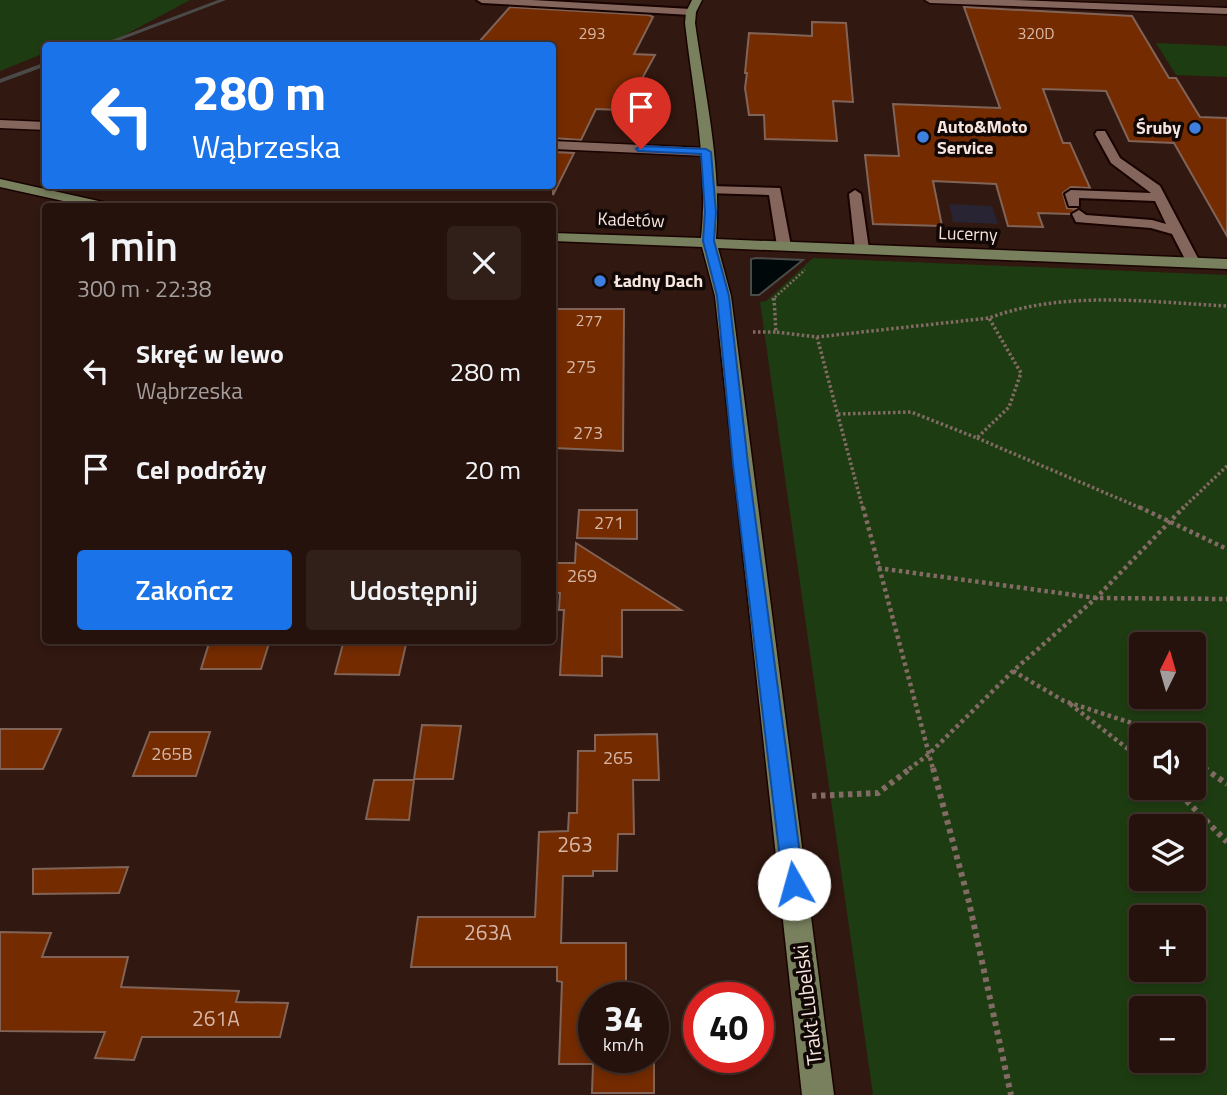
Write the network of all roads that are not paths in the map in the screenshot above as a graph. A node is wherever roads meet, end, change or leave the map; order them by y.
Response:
1 (482, 0) edge
2 (930, 0) edge
3 (694, 6) edge
4 (1227, 11) edge
5 (0, 124) edge
6 (42, 125) edge
7 (1101, 134) dead end
8 (556, 145) edge
9 (706, 152) junction
10 (0, 183) edge
11 (710, 190) junction
12 (855, 194) dead end
13 (1159, 197) junction
14 (90, 203) edge
15 (1098, 208) junction
16 (1120, 209) junction
17 (1176, 231) junction
18 (556, 237) edge
19 (708, 241) junction
20 (784, 246) junction
21 (862, 249) junction
22 (1193, 262) junction
23 (1227, 264) edge
24 (818, 1095) edge

1 - 3 lane
2 - 4 street
3 - 9 street, Trakt Lubelski
5 - 6 street
7 - 13 lane
8 - 9 street
9 - 11 street, Trakt Lubelski
10 - 14 street
11 - 19 street, Trakt Lubelski
11 - 20 lane
12 - 21 lane
13 - 16 lane
13 - 17 lane
15 - 15 lane
15 - 16 lane
15 - 16 lane
16 - 17 lane
17 - 22 lane
18 - 19 street, Kadetów
19 - 20 street, Lucerny
19 - 24 street, Trakt Lubelski
20 - 21 street, Lucerny
21 - 22 street, Lucerny
22 - 23 street, Lucerny

